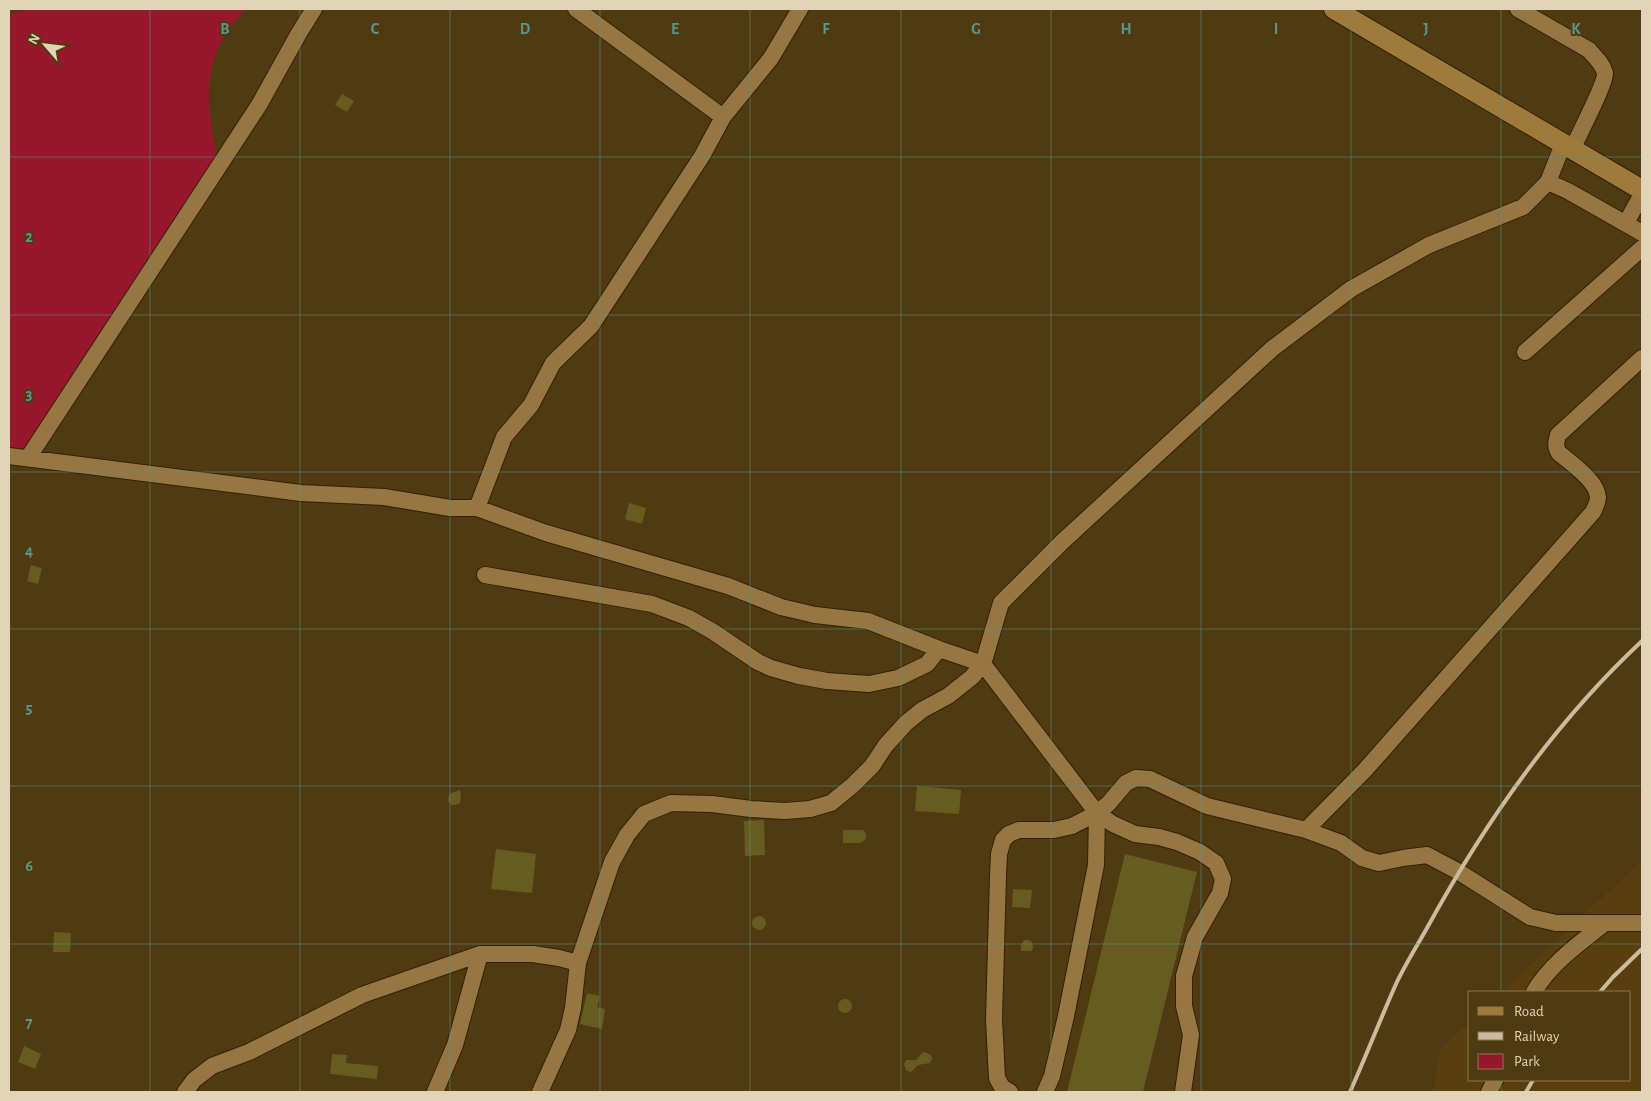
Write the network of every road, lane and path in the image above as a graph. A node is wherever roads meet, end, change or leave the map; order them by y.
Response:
1 (314, 9) edge
2 (576, 9) edge
3 (800, 9) edge
4 (1334, 9) edge
5 (1518, 9) edge
6 (723, 117) junction
7 (1568, 147) junction
8 (1548, 182) junction
9 (1642, 190) edge
10 (1642, 194) edge
11 (1626, 223) junction
12 (1642, 233) edge
13 (1642, 248) edge
14 (1525, 352) dead end
15 (1642, 358) edge
16 (9, 456) edge
17 (28, 458) junction
18 (477, 508) junction
19 (485, 575) dead end
20 (939, 649) junction
21 (983, 664) junction
22 (1097, 813) junction
23 (1306, 830) junction
24 (1605, 923) junction
25 (1642, 923) edge
26 (480, 954) junction
27 (578, 963) junction
28 (1534, 991) edge
29 (185, 1092) edge
30 (435, 1092) edge
31 (540, 1092) edge
32 (1010, 1092) edge
33 (1045, 1092) edge
34 (1183, 1092) edge

1 - 17 street
2 - 6 street
3 - 6 street
4 - 7 main road
5 - 7 street
6 - 18 street
7 - 8 street
7 - 9 main road
8 - 11 street
8 - 21 street
10 - 11 street
11 - 12 street
13 - 14 street
15 - 23 street
16 - 17 street
17 - 18 street
18 - 20 street
19 - 20 street
20 - 21 street
21 - 22 street
21 - 27 street
22 - 23 street
22 - 32 street
22 - 33 street
22 - 34 street
23 - 24 street
24 - 25 street
24 - 28 street
26 - 27 street
26 - 29 street
26 - 30 street
27 - 31 street

